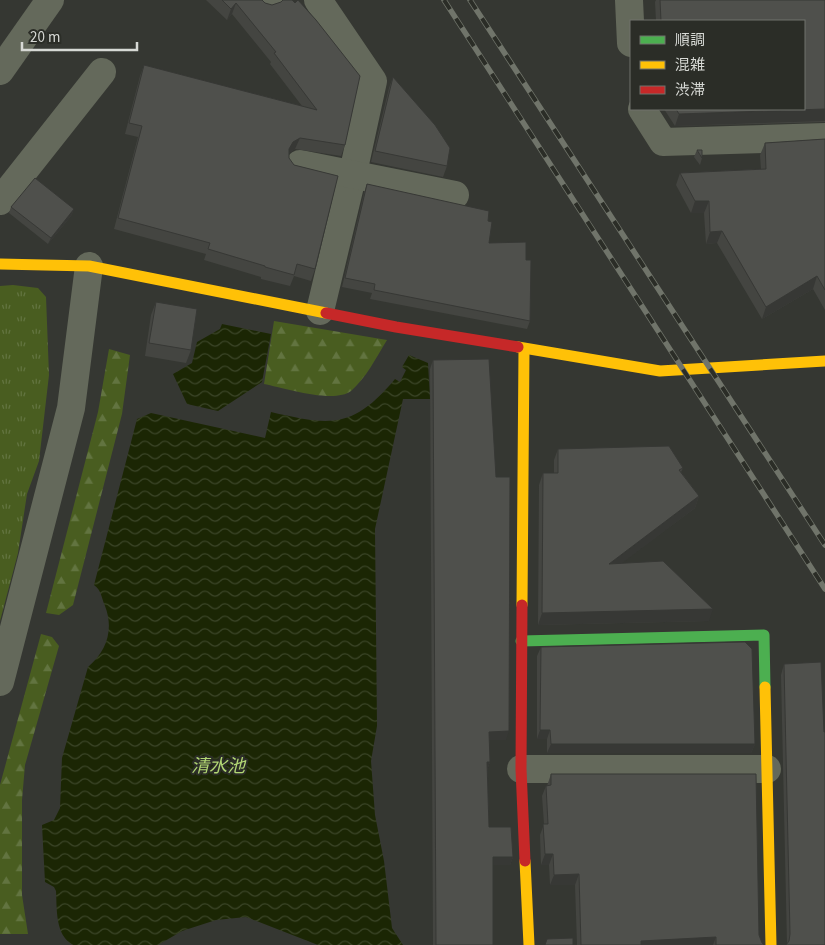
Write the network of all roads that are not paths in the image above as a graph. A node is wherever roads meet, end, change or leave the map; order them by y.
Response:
1 (50, 0) edge
2 (318, 0) edge
3 (628, 0) edge
4 (630, 28) edge
5 (0, 71) edge
6 (102, 72) dead end
7 (643, 110) edge
8 (825, 137) edge
9 (300, 164) edge
10 (353, 173) junction
11 (455, 195) dead end
12 (0, 201) edge
13 (0, 264) edge
14 (89, 266) junction
15 (320, 311) junction
16 (524, 349) junction
17 (825, 360) edge
18 (521, 641) junction
19 (0, 682) edge
20 (521, 769) junction
21 (767, 769) junction
22 (529, 945) edge
23 (771, 945) edge

1 - 5 street
2 - 10 street
3 - 4 street
6 - 12 street
7 - 8 street
9 - 10 street
10 - 11 street
10 - 15 street
13 - 14 street
14 - 15 street
14 - 19 street
15 - 16 street
16 - 17 street
16 - 18 street
18 - 20 street
18 - 21 street
20 - 21 street
20 - 22 street
21 - 23 street

